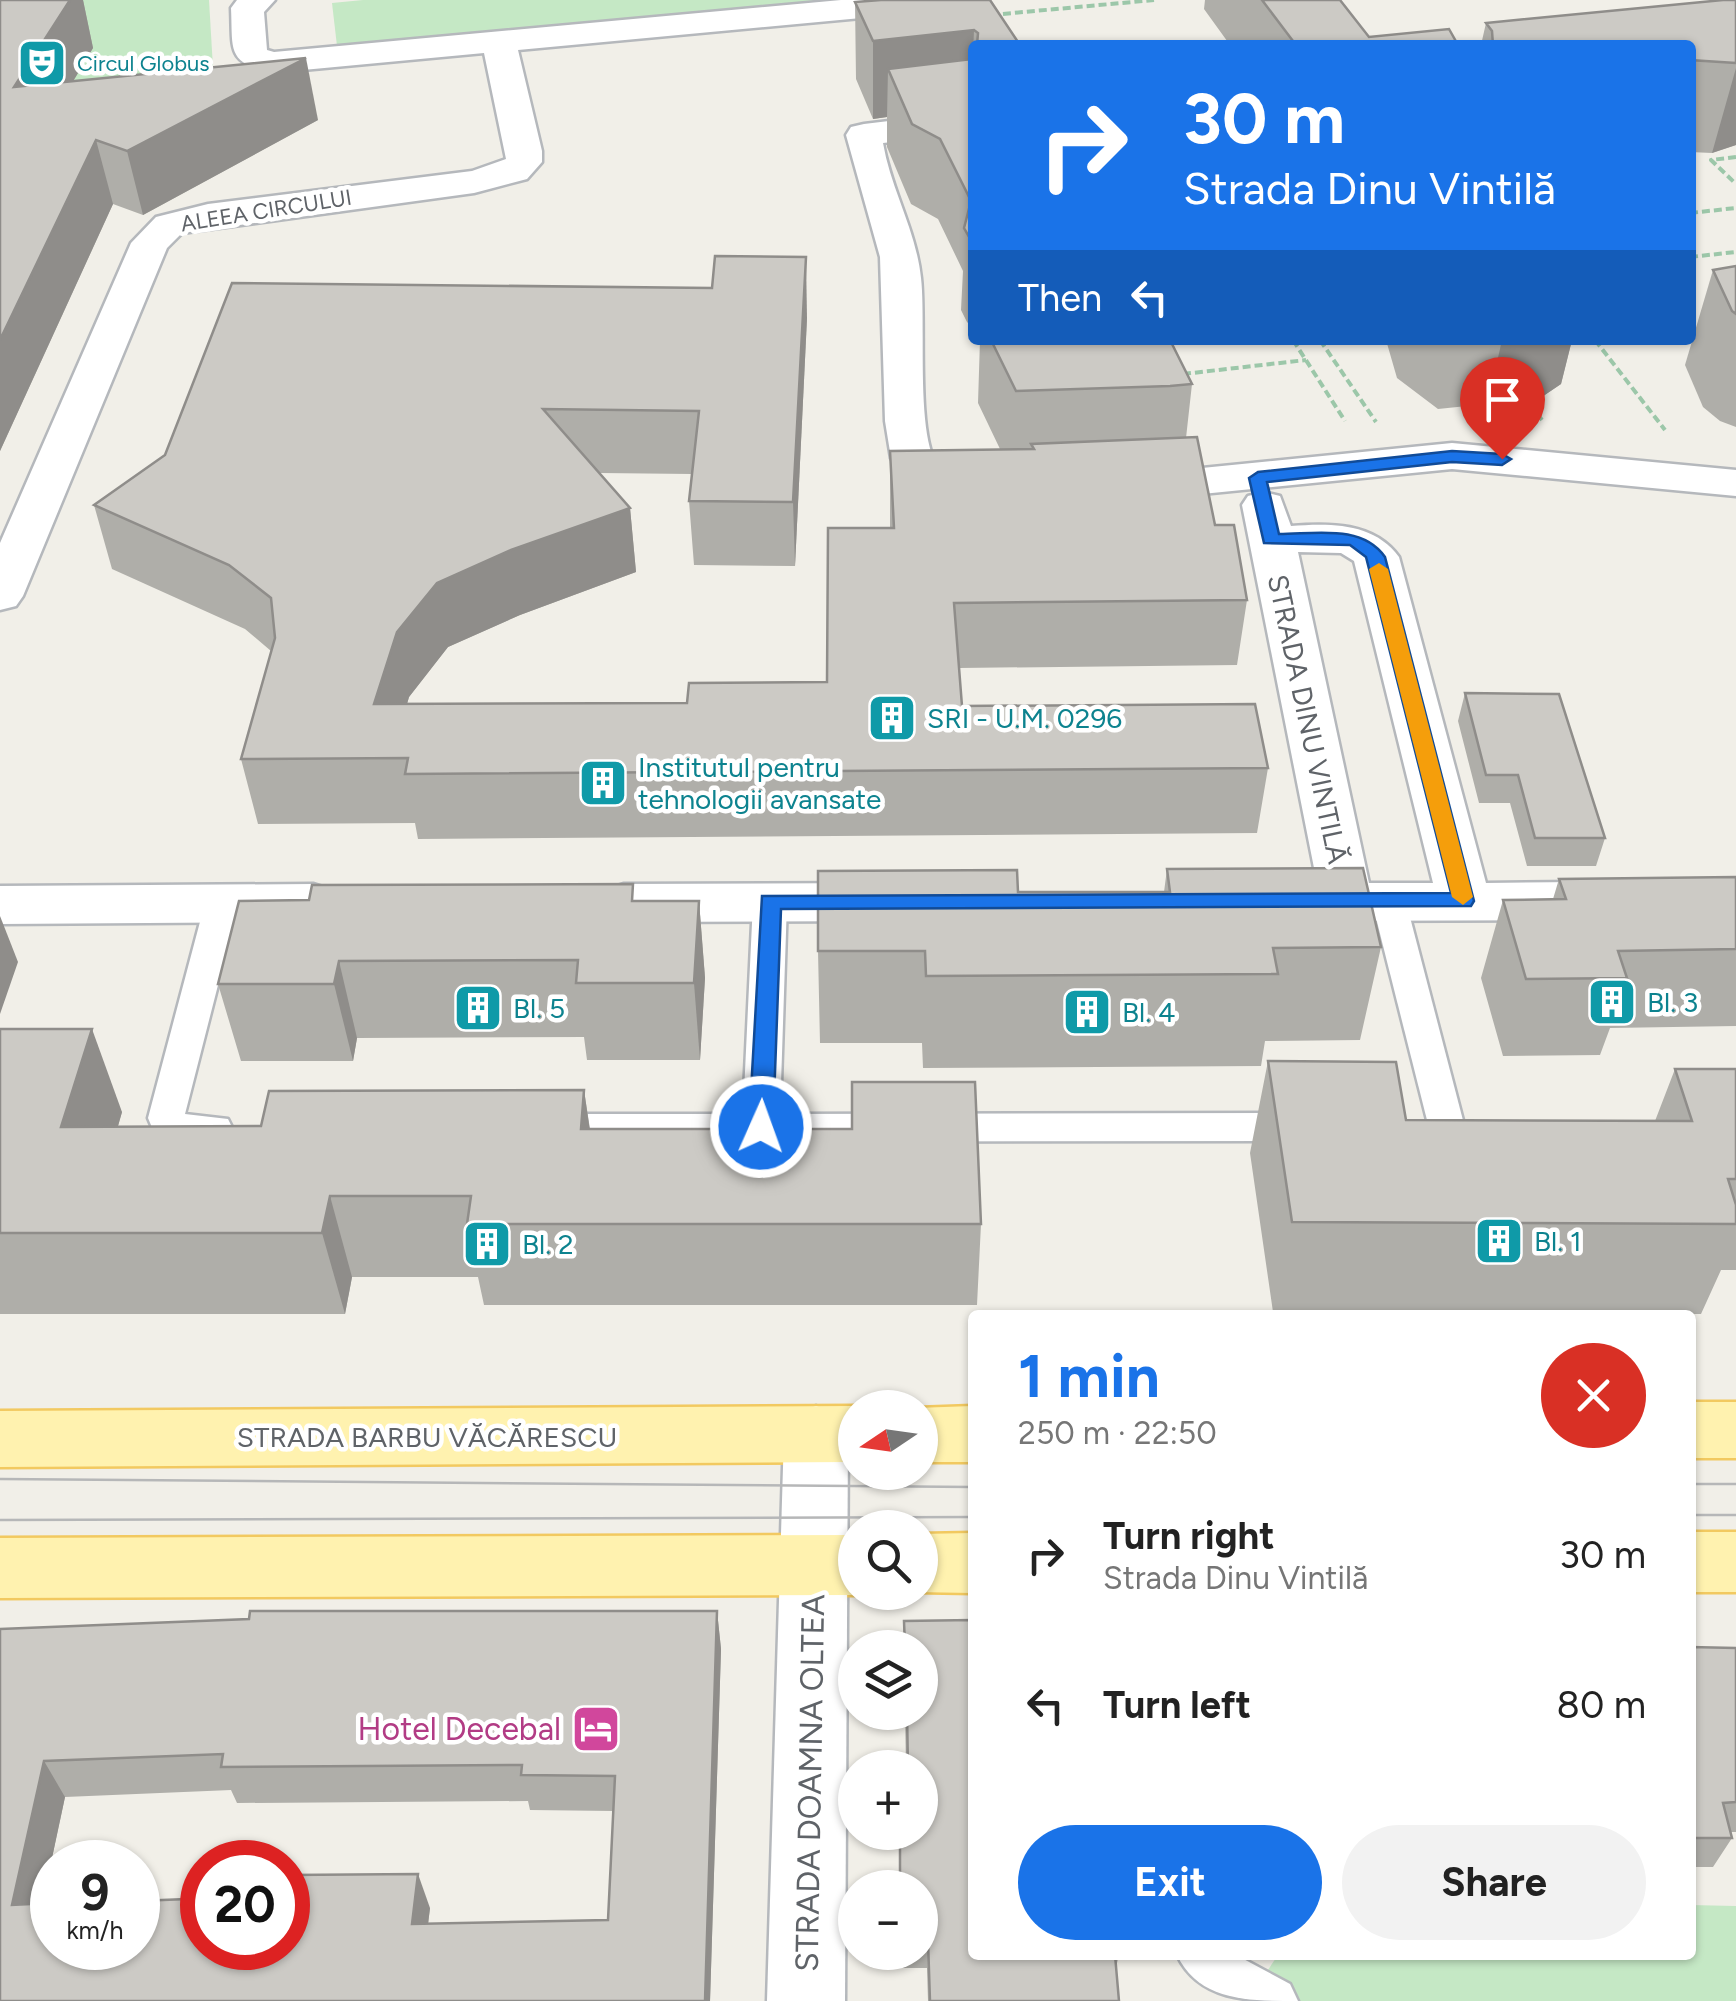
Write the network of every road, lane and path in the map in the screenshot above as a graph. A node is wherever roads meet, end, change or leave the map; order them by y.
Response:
1 (259, 0) edge
2 (928, 1) edge
3 (499, 43) junction
4 (968, 123) edge
5 (968, 143) edge
6 (865, 155) junction
7 (1736, 157) edge
8 (1736, 184) edge
9 (1736, 208) edge
10 (1696, 212) edge
11 (1736, 252) edge
12 (1696, 256) edge
13 (1296, 345) edge
14 (1323, 345) edge
15 (1600, 345) edge
16 (1306, 360) junction
17 (1177, 375) edge
18 (1388, 462) junction
19 (1258, 478) junction
20 (1720, 482) edge
21 (1085, 491) edge
22 (1009, 493) edge
23 (1271, 540) junction
24 (0, 596) edge
25 (1629, 900) edge
26 (1464, 901) junction
27 (770, 902) junction
28 (949, 902) edge
29 (1247, 902) edge
30 (1368, 902) junction
31 (222, 903) junction
32 (361, 903) edge
33 (578, 903) edge
34 (0, 904) edge
35 (761, 1127) junction
36 (501, 1128) edge
37 (1329, 1128) edge
38 (1408, 1128) edge
39 (1447, 1128) junction
40 (1485, 1128) edge
41 (241, 1129) edge
42 (1696, 1430) edge
43 (1736, 1430) edge
44 (836, 1434) edge
45 (938, 1434) edge
46 (968, 1434) edge
47 (0, 1439) edge
48 (1696, 1562) edge
49 (1736, 1562) edge
50 (968, 1563) edge
51 (938, 1564) edge
52 (835, 1565) edge
53 (0, 1568) edge
54 (1205, 1960) edge
55 (806, 2001) edge
56 (1273, 2001) edge

1 - 3 street
2 - 3 street
3 - 24 street, ALEEA CIRCULUI
4 - 6 street
5 - 6 street
6 - 22 street
7 - 8 path
9 - 10 path
11 - 12 path
13 - 16 path
14 - 18 path
15 - 20 path
16 - 17 path
16 - 18 path
18 - 19 street
18 - 20 street
19 - 21 street
19 - 23 street, STRADA DINU VINTILĂ
23 - 26 street
23 - 30 street, STRADA DINU VINTILĂ
25 - 26 street, STRADA DINU VINTILĂ
26 - 30 street, STRADA DINU VINTILĂ
27 - 28 street
27 - 33 street
27 - 35 lane
29 - 30 street, STRADA DINU VINTILĂ
30 - 39 lane
31 - 32 street
31 - 34 street
31 - 41 lane
35 - 36 lane
35 - 37 lane
38 - 39 lane
39 - 40 lane
42 - 43 main road
44 - 47 main road, STRADA BARBU VĂCĂRESCU
44 - 52 street, STRADA DOAMNA OLTEA
45 - 46 main road
48 - 49 main road
50 - 51 main road
52 - 53 main road
52 - 55 street, STRADA DOAMNA OLTEA
54 - 56 lane

